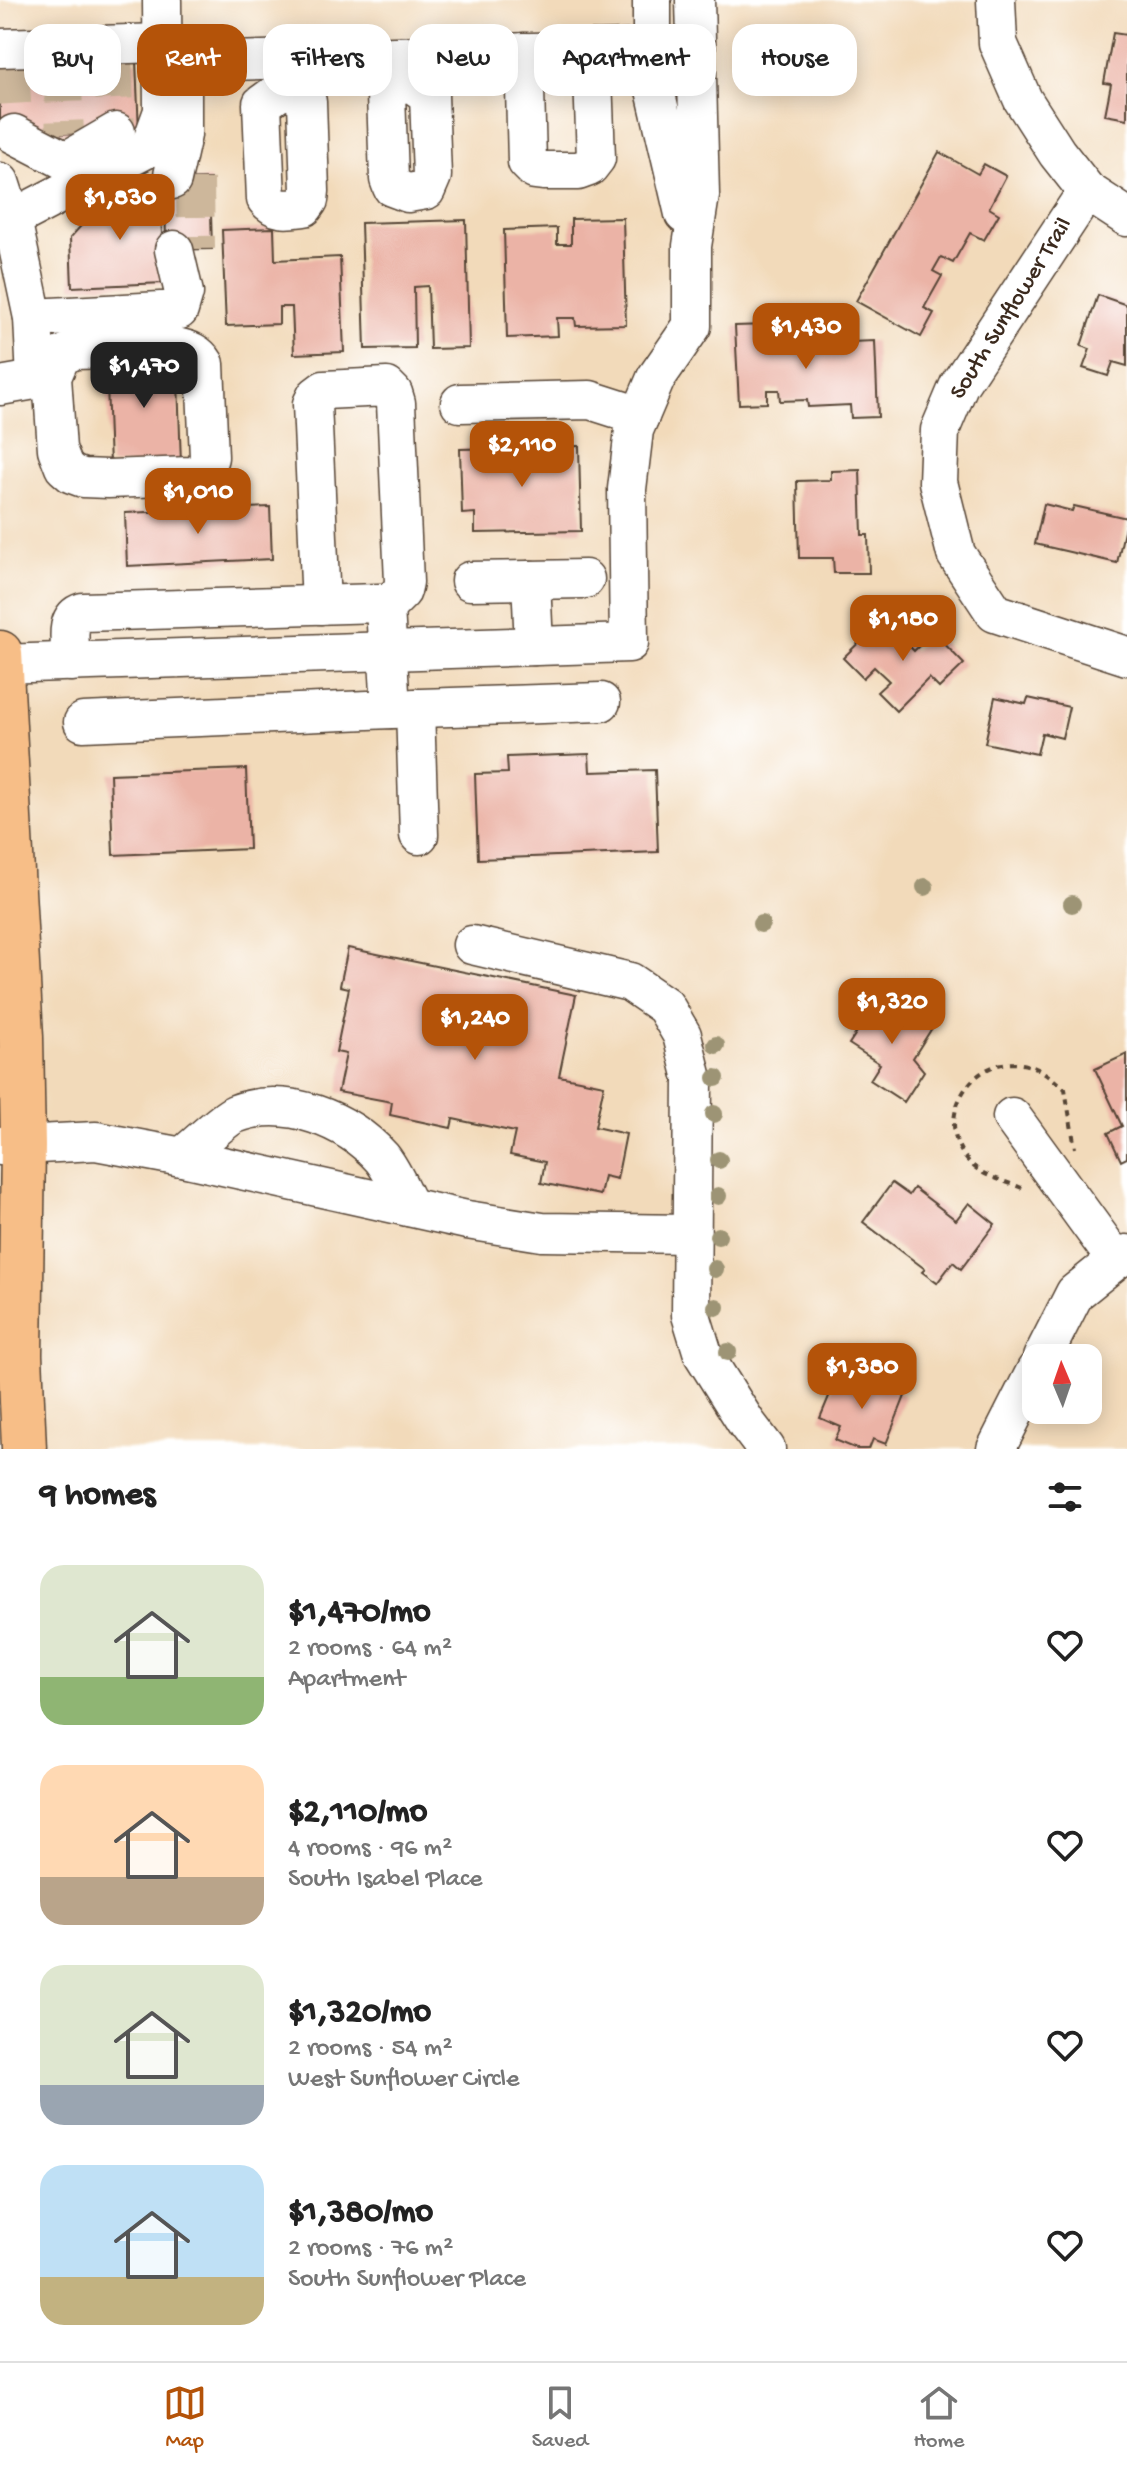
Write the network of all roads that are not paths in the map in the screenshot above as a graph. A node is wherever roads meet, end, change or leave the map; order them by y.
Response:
1 (162, 0) edge
2 (652, 0) edge
3 (695, 0) edge
4 (996, 0) edge
5 (165, 24) edge
6 (652, 24) edge
7 (696, 24) edge
8 (524, 52) junction
9 (534, 52) edge
10 (247, 67) edge
11 (165, 96) edge
12 (176, 96) edge
13 (594, 96) edge
14 (656, 96) edge
15 (697, 96) edge
16 (116, 132) dead end
17 (14, 134) dead end
18 (66, 162) junction
19 (184, 179) tunnel mouth
20 (0, 182) edge
21 (1087, 191) junction
22 (1127, 217) edge
23 (6, 223) edge
24 (692, 246) junction
25 (185, 249) tunnel mouth
26 (33, 318) junction
27 (29, 381) edge
28 (460, 403) dead end
29 (640, 416) junction
30 (585, 579) dead end
31 (531, 580) junction
32 (470, 581) dead end
33 (321, 605) junction
34 (385, 608) junction
35 (534, 646) junction
36 (388, 651) junction
37 (0, 653) edge
38 (1127, 656) edge
39 (173, 659) junction
40 (71, 662) junction
41 (0, 664) edge
42 (601, 702) dead end
43 (403, 708) junction
44 (176, 718) junction
45 (83, 722) dead end
46 (419, 835) dead end
47 (472, 945) dead end
48 (1012, 1117) dead end
49 (11, 1146) edge
50 (182, 1157) junction
51 (409, 1207) junction
52 (691, 1234) junction
53 (0, 1246) edge
54 (1121, 1257) edge
55 (1049, 1344) edge
56 (20, 1355) junction
57 (1022, 1398) edge
58 (24, 1449) edge
59 (766, 1449) edge
60 (996, 1449) edge

1 - 5 street
2 - 6 street
3 - 7 street
4 - 21 street
8 - 9 street
8 - 10 street
8 - 13 street
11 - 18 street
12 - 19 street
14 - 24 street
15 - 24 street
16 - 18 street
17 - 18 street
18 - 23 street
20 - 23 street
21 - 22 street
21 - 38 street, South Sunflower Trail
23 - 26 street
24 - 29 street
25 - 26 street
26 - 27 street
27 - 27 street
28 - 29 street
29 - 35 street
30 - 31 street
31 - 32 street
31 - 35 street
33 - 34 street
33 - 34 street
33 - 40 street
34 - 36 street
35 - 36 street
36 - 39 street
36 - 43 street
37 - 41 main road
39 - 40 street
39 - 44 street
40 - 41 street
41 - 49 main road
42 - 43 street
43 - 44 street
43 - 46 street
44 - 45 street
47 - 52 street
48 - 54 street
49 - 50 street
49 - 56 main road
50 - 51 street
50 - 51 street
51 - 52 street
52 - 59 street
53 - 56 main road
54 - 55 street
56 - 58 main road
57 - 60 street

